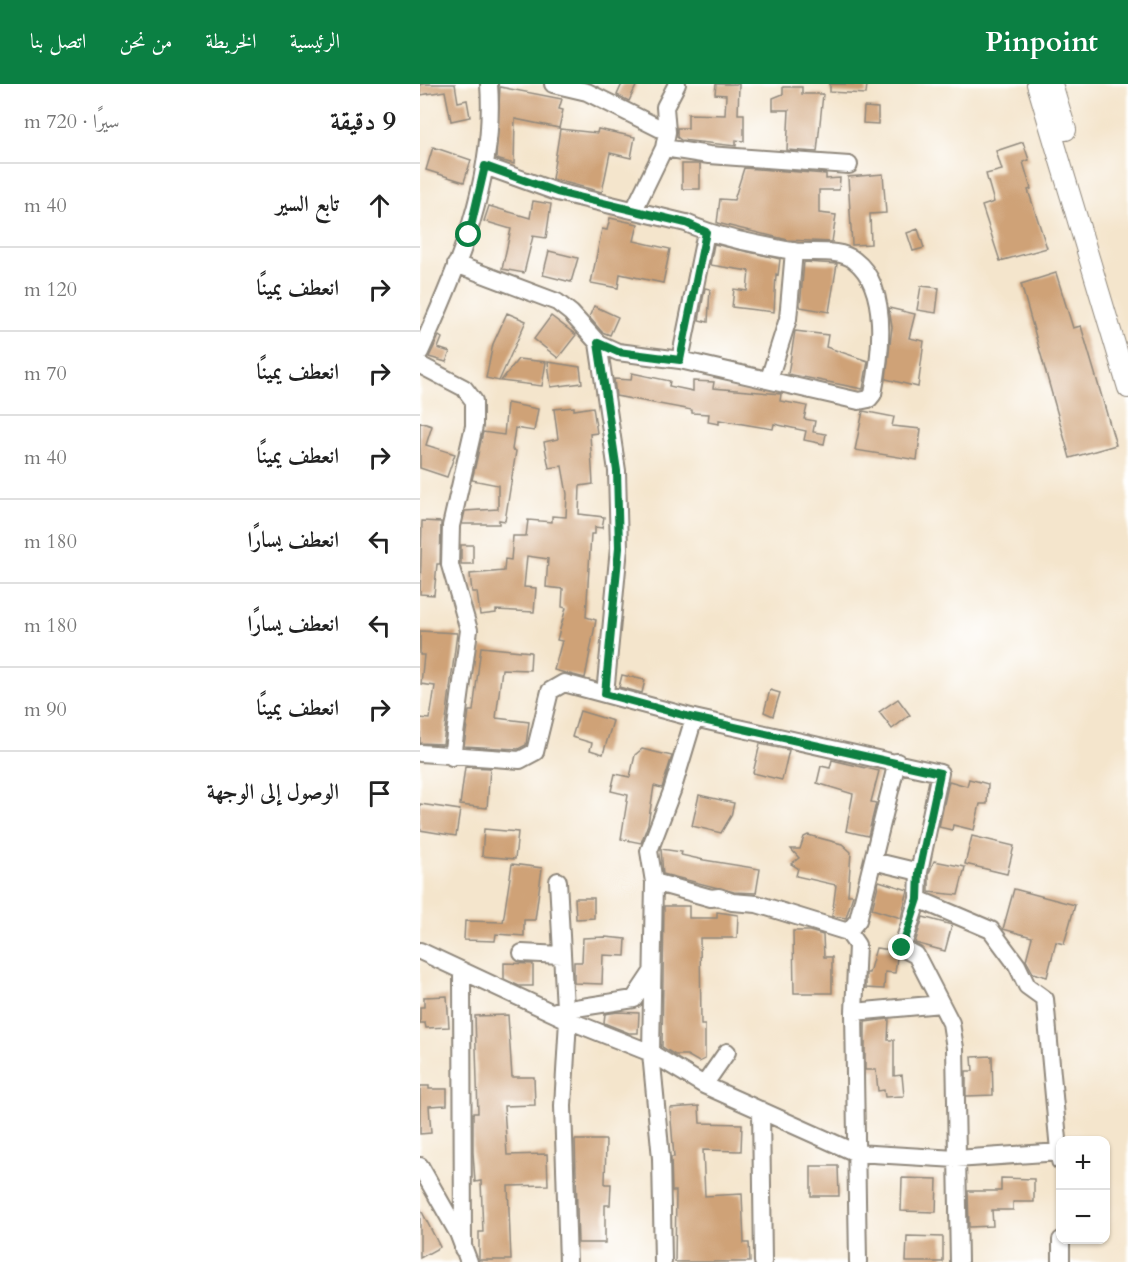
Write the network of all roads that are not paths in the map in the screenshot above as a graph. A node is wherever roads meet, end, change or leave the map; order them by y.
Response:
1 (489, 84) edge
2 (553, 84) edge
3 (677, 84) edge
4 (1037, 84) edge
5 (1052, 84) edge
6 (665, 140) junction
7 (849, 165) dead end
8 (485, 166) junction
9 (634, 210) junction
10 (706, 232) junction
11 (794, 251) junction
12 (456, 264) junction
13 (598, 343) junction
14 (1128, 349) edge
15 (420, 352) edge
16 (680, 360) junction
17 (420, 365) edge
18 (768, 379) junction
19 (1128, 388) edge
20 (605, 694) junction
21 (694, 718) junction
22 (420, 753) edge
23 (452, 757) junction
24 (897, 762) junction
25 (873, 861) junction
26 (919, 872) junction
27 (558, 881) dead end
28 (654, 882) junction
29 (918, 899) junction
30 (848, 932) junction
31 (420, 951) edge
32 (522, 953) dead end
33 (561, 955) junction
34 (653, 970) junction
35 (462, 971) junction
36 (941, 1004) junction
37 (854, 1012) junction
38 (562, 1013) junction
39 (727, 1052) dead end
40 (651, 1053) junction
41 (704, 1085) junction
42 (761, 1110) junction
43 (1058, 1136) edge
44 (1056, 1152) edge
45 (856, 1153) junction
46 (956, 1159) junction
47 (420, 1166) edge
48 (1061, 1244) edge
49 (466, 1256) edge
50 (568, 1262) edge
51 (663, 1262) edge
52 (763, 1262) edge
53 (858, 1262) edge
54 (959, 1262) edge
55 (1061, 1262) edge

1 - 8 street
2 - 6 street
3 - 6 street
4 - 19 main road
5 - 14 main road
6 - 7 street
6 - 9 street
8 - 9 street
8 - 12 street
9 - 10 street
10 - 11 street
10 - 16 street
11 - 18 street
11 - 18 street
12 - 13 street
12 - 15 street
13 - 16 street
13 - 20 street
16 - 18 street
17 - 23 street
20 - 21 street
20 - 23 street
21 - 24 street
21 - 28 street
22 - 23 street
24 - 25 street
24 - 26 street
25 - 26 street
25 - 30 street
26 - 29 street
27 - 33 street
28 - 30 street
28 - 34 street
29 - 36 street
29 - 43 street
30 - 37 street
31 - 35 street
32 - 33 street
33 - 38 street
34 - 38 street
34 - 40 street
35 - 38 street
35 - 49 street
36 - 37 street
36 - 46 street
37 - 45 street
38 - 40 street
38 - 50 street
39 - 41 street
40 - 41 street
40 - 51 street
41 - 42 street
42 - 45 street
42 - 52 street
44 - 46 street
45 - 46 street
45 - 53 street
46 - 54 street
47 - 49 street
48 - 55 street

